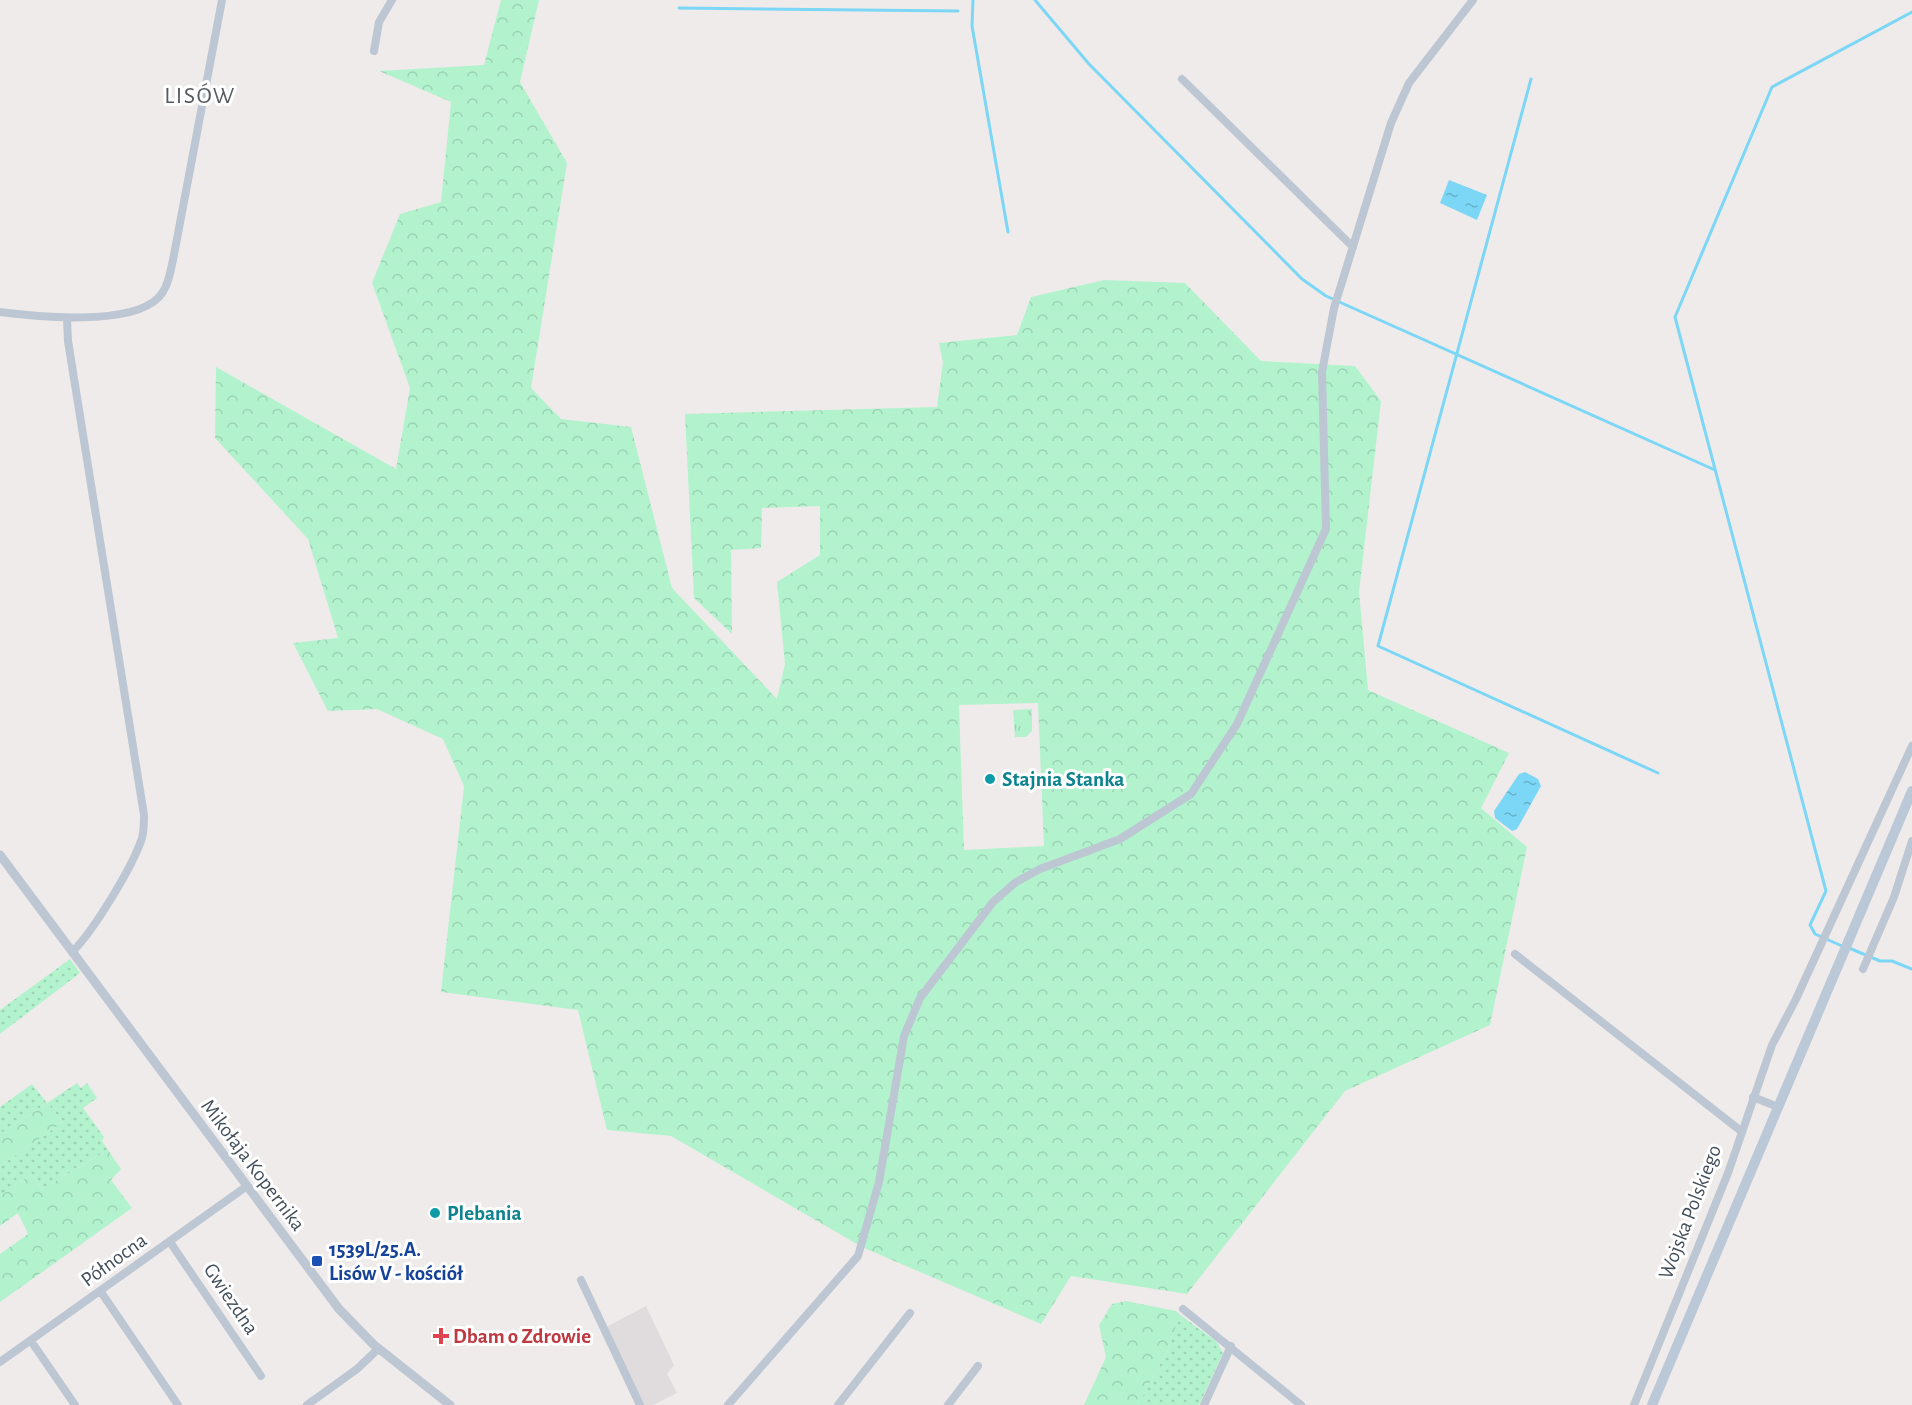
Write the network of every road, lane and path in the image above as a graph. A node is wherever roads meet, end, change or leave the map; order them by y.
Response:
1 (222, 0) edge
2 (392, 0) edge
3 (1473, 0) edge
4 (374, 51) dead end
5 (1182, 79) dead end
6 (1353, 247) junction
7 (0, 312) edge
8 (67, 319) junction
9 (1912, 746) edge
10 (1912, 792) edge
11 (1912, 841) edge
12 (0, 855) edge
13 (72, 952) junction
14 (1515, 954) dead end
15 (1863, 969) dead end
16 (1753, 1097) junction
17 (1778, 1107) junction
18 (1740, 1131) junction
19 (247, 1186) junction
20 (170, 1242) junction
21 (581, 1280) dead end
22 (101, 1292) junction
23 (1184, 1309) dead end
24 (910, 1313) dead end
25 (31, 1341) junction
26 (1231, 1346) junction
27 (378, 1349) junction
28 (0, 1362) edge
29 (978, 1366) dead end
30 (261, 1376) dead end
31 (317, 1402) edge
32 (75, 1405) edge
33 (178, 1405) edge
34 (307, 1405) edge
35 (450, 1405) edge
36 (640, 1405) edge
37 (728, 1405) edge
38 (838, 1405) edge
39 (948, 1405) edge
40 (1204, 1405) edge
41 (1300, 1405) edge
42 (1634, 1405) edge
43 (1652, 1405) edge

1 - 8 street
2 - 4 street
3 - 6 street
5 - 6 street
6 - 37 street
7 - 8 street
8 - 13 street
9 - 16 street
10 - 17 main road, Wojska Polskiego
11 - 15 street
12 - 13 street, Mikołaja Kopernika
13 - 19 street, Mikołaja Kopernika
14 - 18 street, Wojska Polskiego
16 - 17 street
16 - 18 street
17 - 43 main road, Wojska Polskiego
18 - 42 street, Wojska Polskiego
19 - 20 street, Północna
19 - 27 street, Mikołaja Kopernika
20 - 22 street, Północna
20 - 30 street, Gwiezdna
21 - 36 street
22 - 25 street, Północna
22 - 33 street
23 - 26 street
24 - 38 street
25 - 28 street, Północna
25 - 32 street
26 - 40 street
26 - 41 street
27 - 31 street
27 - 35 street, Mikołaja Kopernika
29 - 39 street
31 - 34 street

